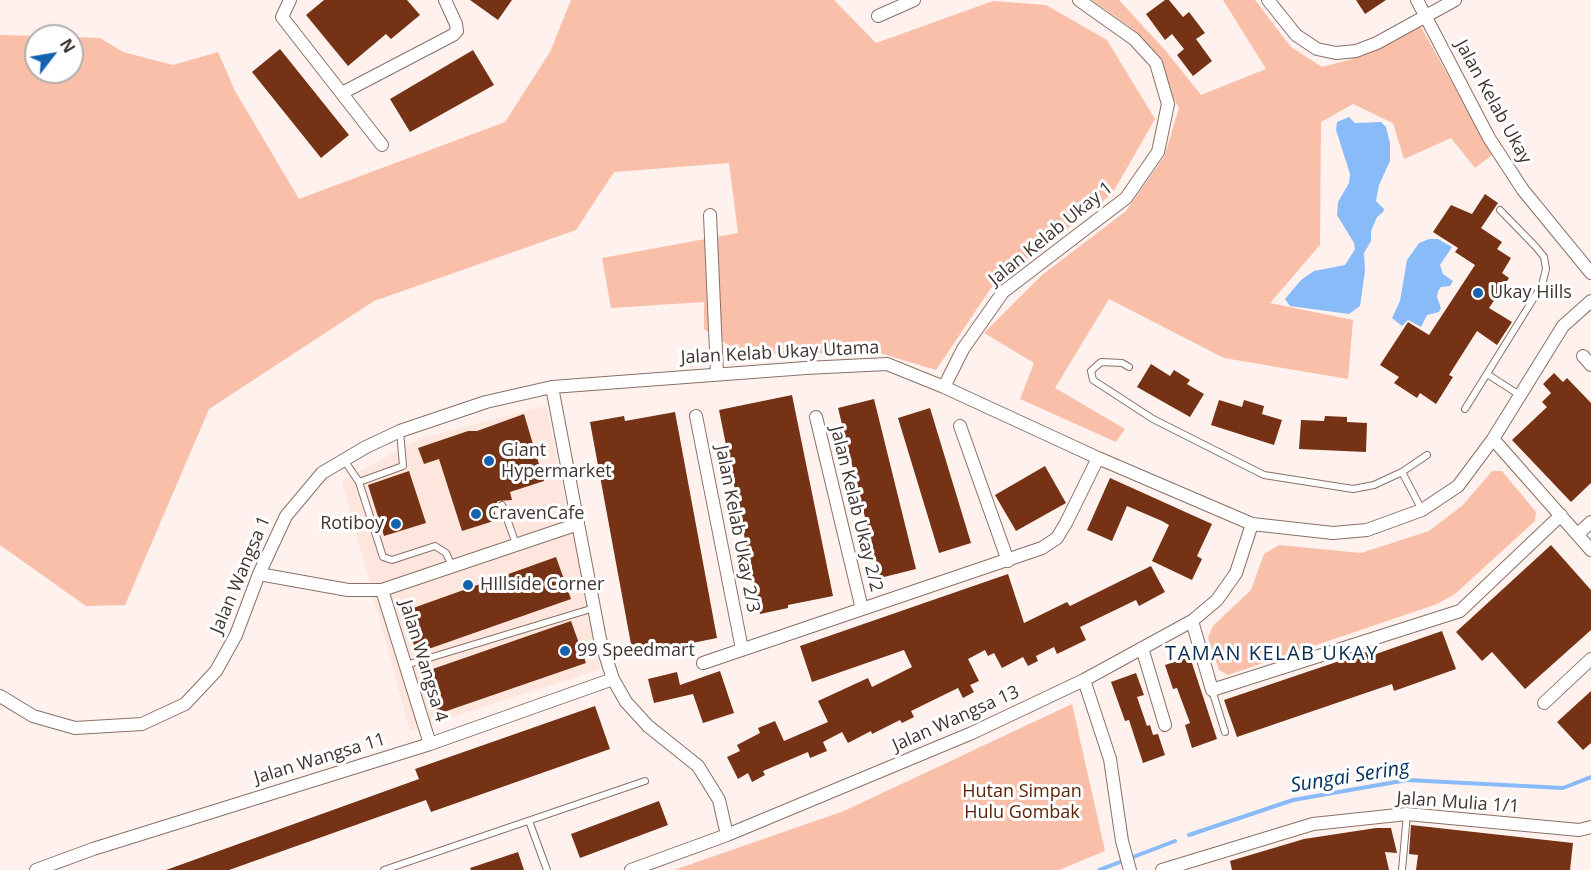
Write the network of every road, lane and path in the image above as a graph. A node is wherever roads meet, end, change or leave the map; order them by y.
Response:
1 (290, 0) edge
2 (446, 0) edge
3 (914, 0) edge
4 (1078, 0) edge
5 (1268, 0) edge
6 (1417, 0) edge
7 (1455, 0) edge
8 (878, 16) dead end
9 (1426, 17) junction
10 (342, 93) junction
11 (382, 145) dead end
12 (1500, 210) dead end
13 (710, 215) dead end
14 (1589, 266) edge
15 (1591, 301) edge
16 (1129, 367) dead end
17 (717, 374) junction
18 (1487, 374) junction
19 (552, 387) junction
20 (944, 387) junction
21 (1518, 394) junction
22 (1465, 409) dead end
23 (696, 416) dead end
24 (816, 417) dead end
25 (960, 426) dead end
26 (400, 431) junction
27 (1493, 439) junction
28 (1427, 454) dead end
29 (1098, 458) junction
30 (343, 459) junction
31 (1402, 472) junction
32 (359, 482) junction
33 (502, 505) dead end
34 (1422, 510) junction
35 (1561, 515) junction
36 (1591, 522) edge
37 (578, 524) junction
38 (1252, 525) junction
39 (1578, 534) junction
40 (516, 544) junction
41 (1591, 550) edge
42 (1008, 561) junction
43 (452, 566) junction
44 (259, 574) junction
45 (382, 590) junction
46 (594, 608) junction
47 (862, 609) junction
48 (1192, 621) junction
49 (1142, 648) junction
50 (742, 650) junction
51 (1591, 659) edge
52 (703, 663) dead end
53 (406, 665) junction
54 (613, 679) junction
55 (1084, 680) junction
56 (1212, 690) junction
57 (0, 696) edge
58 (1544, 703) dead end
59 (1165, 725) dead end
60 (1225, 732) dead end
61 (430, 744) junction
62 (645, 781) dead end
63 (1407, 814) junction
64 (529, 821) junction
65 (1585, 829) edge
66 (727, 835) junction
67 (1197, 865) edge
68 (1129, 869) edge
69 (36, 870) edge
70 (384, 870) edge
71 (547, 870) edge
72 (631, 870) edge
73 (1162, 870) edge
74 (1402, 870) edge

1 - 10 street
2 - 10 street
3 - 8 street
4 - 20 street, Jalan Kelab Ukay 1
5 - 9 street
6 - 9 street, Jalan Kelab Ukay
7 - 9 street
9 - 14 street, Jalan Kelab Ukay
10 - 11 street
12 - 18 lane
13 - 17 street
15 - 21 street, Jalan Kelab Ukay Utama
16 - 31 lane
17 - 19 street, Jalan Kelab Ukay Utama
17 - 20 street, Jalan Kelab Ukay Utama
18 - 21 lane
18 - 22 lane
19 - 26 street, Jalan Wangsa 1
19 - 37 street
20 - 29 street, Jalan Kelab Ukay Utama
21 - 27 street, Jalan Kelab Ukay Utama
23 - 50 street, Jalan Kelab Ukay 2/3
24 - 47 street, Jalan Kelab Ukay 2/2
25 - 42 street
26 - 30 street, Jalan Wangsa 1
26 - 32 lane
27 - 34 street, Jalan Kelab Ukay Utama
27 - 35 street
28 - 31 lane
29 - 38 street, Jalan Kelab Ukay Utama
29 - 42 street
30 - 32 lane
30 - 44 street, Jalan Wangsa 1
31 - 34 lane
32 - 43 lane
33 - 40 lane
34 - 38 street, Jalan Kelab Ukay Utama
35 - 39 street
35 - 56 street
36 - 39 street
37 - 40 street
37 - 46 street
38 - 48 street, Jalan Wangsa 13
39 - 41 street
40 - 43 street
42 - 47 street
43 - 45 street
44 - 45 street
44 - 57 street, Jalan Wangsa 1
45 - 53 street, Jalan Wangsa 4
46 - 53 lane
46 - 54 street
47 - 50 street
48 - 49 street, Jalan Wangsa 13
48 - 56 street
49 - 55 street, Jalan Wangsa 13
49 - 59 street
50 - 52 street
51 - 58 street
53 - 61 street, Jalan Wangsa 4
54 - 61 street, Jalan Wangsa 11
54 - 66 street
55 - 66 street, Jalan Wangsa 13
55 - 68 street
56 - 60 lane
61 - 69 street, Jalan Wangsa 11
62 - 64 lane
63 - 65 street, Jalan Mulia 1/1
63 - 67 street, Jalan Mulia 1/1
63 - 74 lane
64 - 70 lane
64 - 71 lane
66 - 72 street, Jalan Wangsa 13
67 - 73 street, Jalan Mulia 1/1

